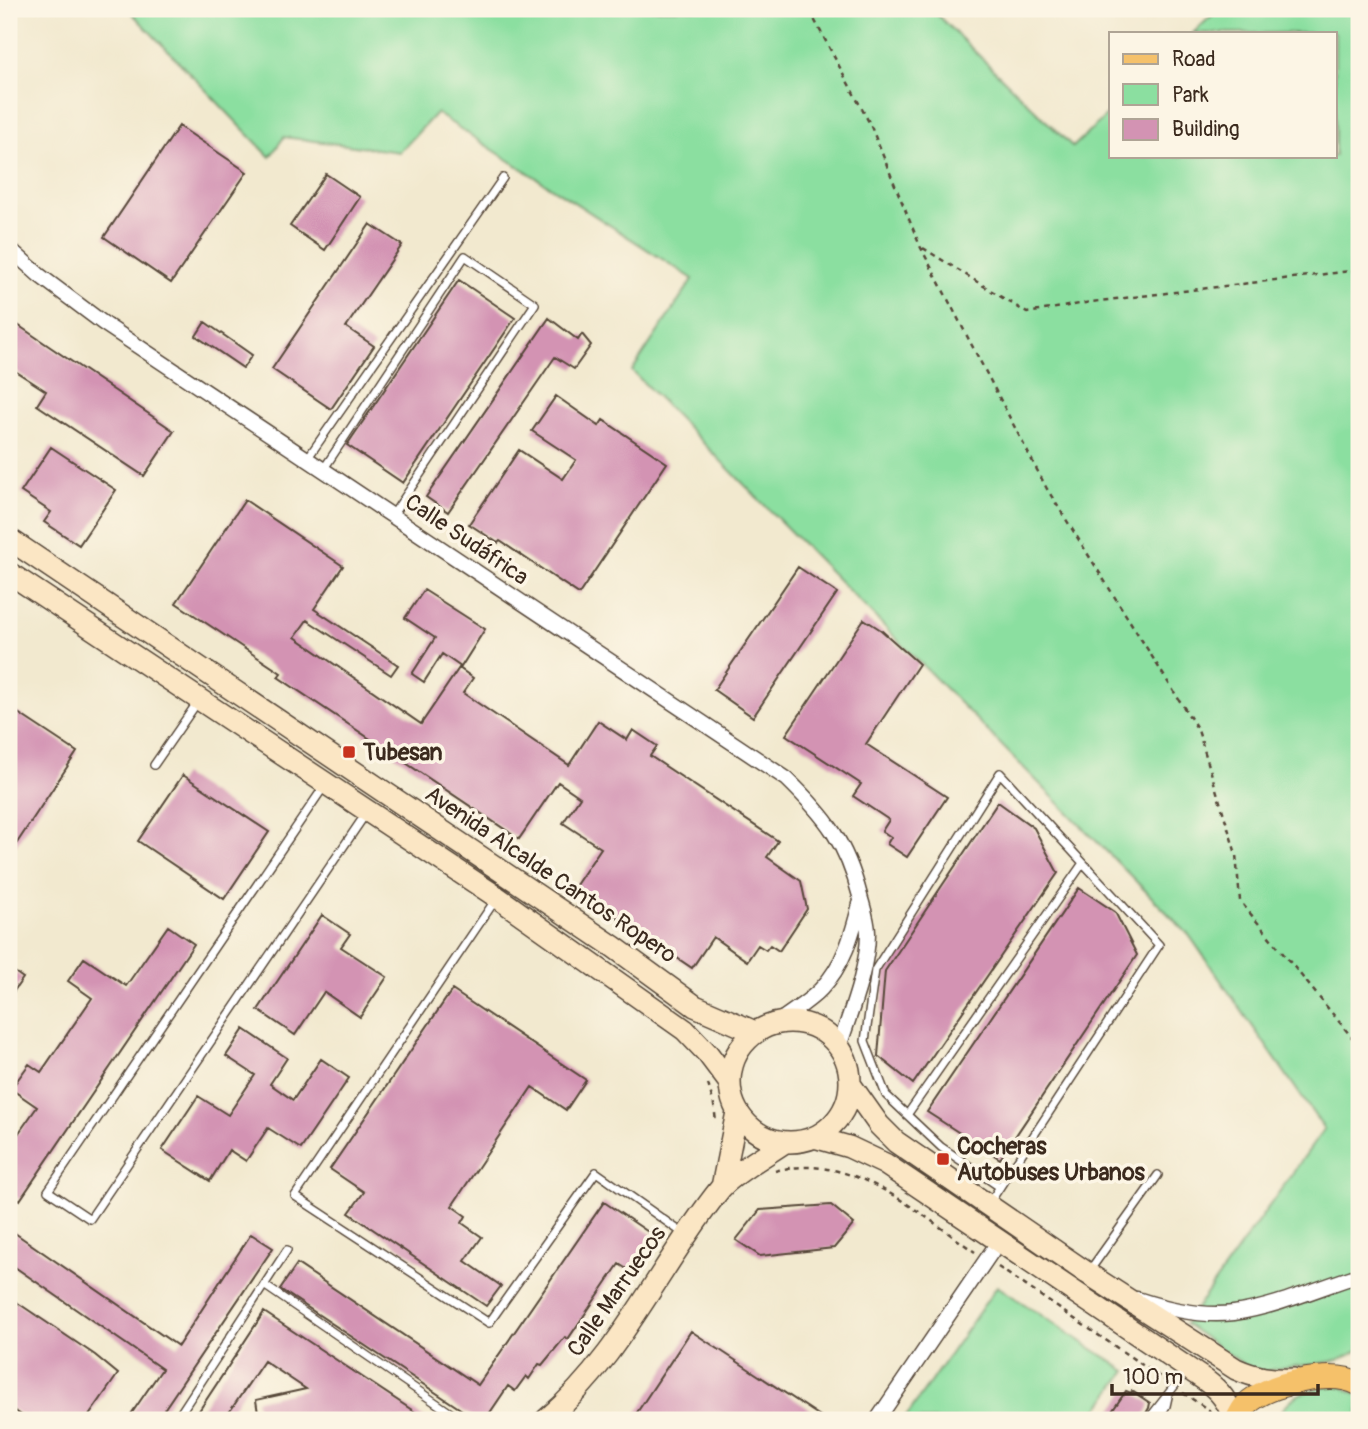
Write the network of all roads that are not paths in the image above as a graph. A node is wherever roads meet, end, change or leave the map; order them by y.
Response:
1 (503, 178) dead end
2 (9, 248) edge
3 (306, 459) junction
4 (323, 470) junction
5 (392, 516) junction
6 (9, 539) edge
7 (9, 573) edge
8 (200, 700) junction
9 (154, 765) dead end
10 (326, 783) junction
11 (368, 811) junction
12 (1083, 863) junction
13 (497, 897) junction
14 (861, 899) junction
15 (777, 1023) junction
16 (755, 1032) junction
17 (839, 1047) junction
18 (729, 1082) junction
19 (850, 1084) junction
20 (737, 1112) junction
21 (907, 1115) junction
22 (814, 1137) junction
23 (785, 1142) junction
24 (1158, 1175) dead end
25 (722, 1187) junction
26 (1000, 1188) junction
27 (988, 1206) junction
28 (687, 1237) junction
29 (999, 1241) junction
30 (287, 1250) dead end
31 (1087, 1273) junction
32 (1359, 1275) edge
33 (264, 1285) junction
34 (1116, 1292) junction
35 (1359, 1364) edge
36 (1188, 1368) junction
37 (1323, 1377) junction
38 (1359, 1384) edge
39 (1168, 1396) junction
40 (176, 1420) edge
41 (461, 1420) edge
42 (546, 1420) edge
43 (877, 1420) edge
44 (1148, 1420) edge
45 (1158, 1420) edge
46 (1235, 1420) edge

1 - 3 lane
2 - 3 street, Calle Sudáfrica
3 - 4 street, Calle Sudáfrica
4 - 5 street, Calle Sudáfrica
4 - 5 lane
5 - 14 street, Calle Sudáfrica
6 - 16 main road, Avenida Alcalde Cantos Ropero
7 - 8 main road
8 - 9 lane
8 - 10 main road
10 - 11 main road
10 - 11 lane
11 - 13 main road
12 - 21 lane
12 - 21 lane
12 - 26 lane
13 - 18 main road
13 - 28 lane
14 - 15 street, Calle Sudáfrica
14 - 17 street, Calle Sudáfrica
15 - 16 main road
15 - 17 main road
16 - 18 main road
17 - 19 main road
18 - 20 main road
19 - 22 main road
19 - 27 main road
20 - 23 main road
20 - 25 main road, Calle Marruecos
21 - 26 lane
22 - 23 main road
22 - 29 main road
23 - 25 main road, Calle Marruecos
24 - 31 lane
25 - 28 main road, Calle Marruecos
26 - 27 lane
27 - 31 main road
28 - 42 main road, Calle Marruecos
29 - 36 main road
29 - 43 street
30 - 33 lane
31 - 34 main road
32 - 34 street
33 - 40 lane
33 - 41 lane
34 - 37 main road
35 - 37 main road
36 - 39 lane
36 - 46 main road
37 - 38 main road
37 - 46 main road
39 - 44 lane
39 - 45 lane

